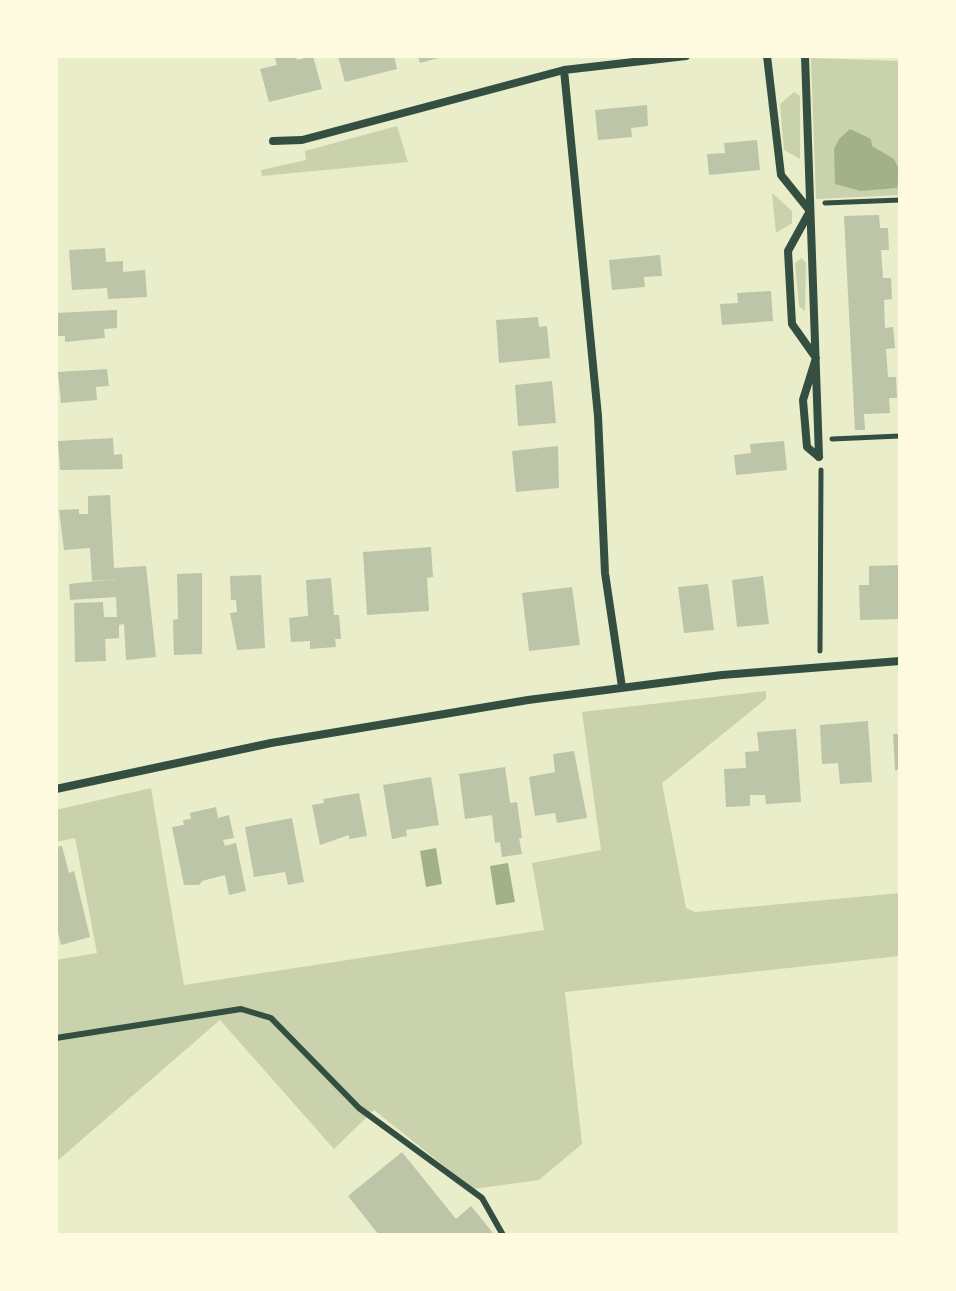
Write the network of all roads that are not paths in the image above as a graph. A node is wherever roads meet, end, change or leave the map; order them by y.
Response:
1 (686, 56) edge
2 (767, 56) edge
3 (805, 56) edge
4 (564, 70) junction
5 (273, 141) dead end
6 (810, 208) junction
7 (816, 358) junction
8 (900, 661) edge
9 (622, 687) junction
10 (56, 789) edge
11 (56, 1038) edge
12 (503, 1235) edge

1 - 4 street
2 - 6 street
3 - 6 street
4 - 5 street
4 - 9 street
6 - 7 street
6 - 7 street
7 - 7 street
8 - 9 street
9 - 10 street
11 - 12 lane

